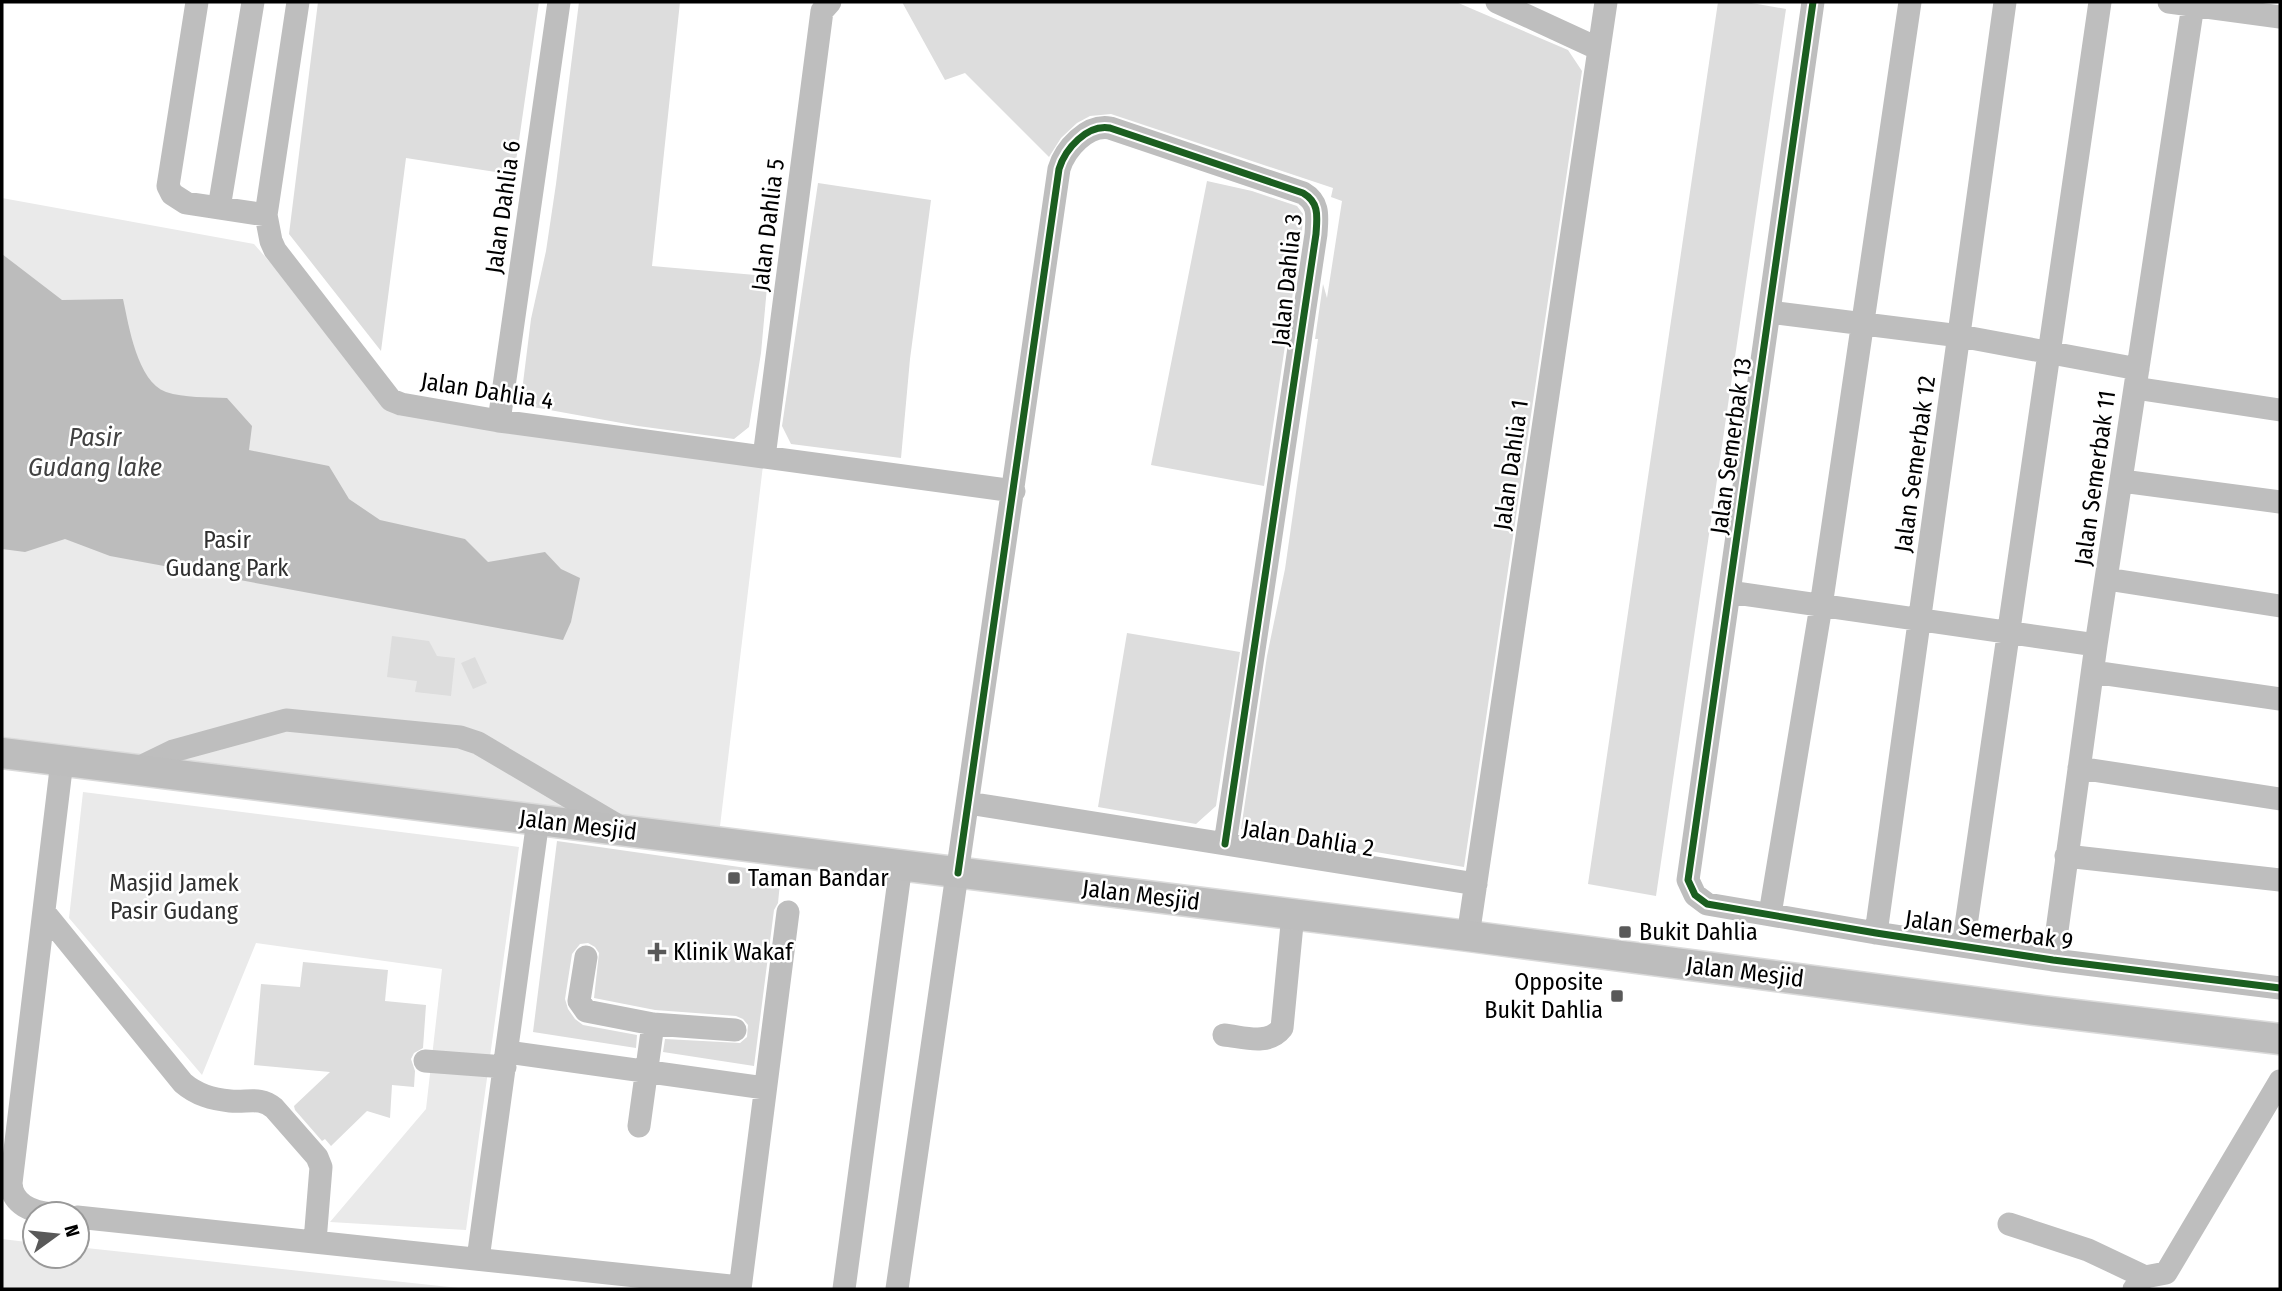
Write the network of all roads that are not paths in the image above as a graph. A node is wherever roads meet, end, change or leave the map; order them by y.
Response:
1 (197, 2) edge
2 (253, 2) edge
3 (298, 2) edge
4 (559, 2) edge
5 (830, 2) edge
6 (1497, 2) edge
7 (1606, 2) edge
8 (1813, 2) edge
9 (1910, 2) edge
10 (2005, 2) edge
11 (2100, 2) edge
12 (2169, 2) edge
13 (2193, 5) junction
14 (2280, 17) edge
15 (1599, 49) junction
16 (219, 208) junction
17 (266, 215) junction
18 (1769, 312) junction
19 (1863, 323) junction
20 (1960, 336) junction
21 (2050, 352) junction
22 (2137, 379) junction
23 (2280, 410) edge
24 (499, 421) junction
25 (764, 457) junction
26 (2122, 481) junction
27 (1014, 491) junction
28 (2280, 502) edge
29 (2107, 579) junction
30 (1729, 592) junction
31 (1821, 606) junction
32 (2280, 606) edge
33 (1919, 618) junction
34 (2009, 631) junction
35 (2096, 645) junction
36 (2093, 672) junction
37 (2280, 699) edge
38 (2, 753) edge
39 (62, 761) junction
40 (2079, 768) junction
41 (136, 769) junction
42 (2280, 799) edge
43 (968, 803) junction
44 (538, 820) junction
45 (627, 831) junction
46 (1225, 844) junction
47 (2066, 856) junction
48 (901, 865) junction
49 (958, 873) junction
50 (2280, 880) edge
51 (1476, 884) junction
52 (1695, 895) joint
53 (44, 912) junction
54 (788, 912) dead end
55 (1293, 914) junction
56 (1770, 914) junction
57 (1876, 933) junction
58 (1468, 936) junction
59 (1963, 946) junction
60 (586, 957) dead end
61 (2053, 960) junction
62 (2280, 988) edge
63 (653, 1024) junction
64 (734, 1030) dead end
65 (1224, 1035) dead end
66 (2280, 1039) edge
67 (506, 1060) junction
68 (425, 1061) dead end
69 (646, 1071) junction
70 (765, 1088) junction
71 (2277, 1099) edge
72 (639, 1126) dead end
73 (21, 1205) edge
74 (91, 1218) edge
75 (2009, 1224) dead end
76 (315, 1241) junction
77 (478, 1259) junction
78 (2154, 1282) edge
79 (740, 1288) edge
80 (844, 1289) edge
81 (897, 1289) edge

1 - 16 street
2 - 16 street
3 - 17 street, Jalan Dahlia 4
4 - 24 street, Jalan Dahlia 6
5 - 25 street, Jalan Dahlia 5
6 - 15 street
7 - 15 street, Jalan Dahlia 1
8 - 18 street, Jalan Semerbak 13
9 - 19 street
10 - 20 street, Jalan Semerbak 12
11 - 21 street
12 - 13 street
13 - 14 street
13 - 22 street, Jalan Semerbak 11
15 - 51 street, Jalan Dahlia 1
16 - 17 street
17 - 24 street, Jalan Dahlia 4
18 - 19 street
18 - 30 street, Jalan Semerbak 13
19 - 20 street
19 - 31 street
20 - 21 street
20 - 33 street, Jalan Semerbak 12
21 - 22 street
21 - 34 street
22 - 23 street
22 - 26 street, Jalan Semerbak 11
24 - 25 street, Jalan Dahlia 4
25 - 27 street, Jalan Dahlia 4
26 - 28 street
26 - 29 street, Jalan Semerbak 11
27 - 43 street, Jalan Dahlia 3
27 - 46 street, Jalan Dahlia 3
29 - 32 street
29 - 35 street, Jalan Semerbak 11
30 - 31 street
30 - 52 street, Jalan Semerbak 13
31 - 33 street
31 - 56 street
33 - 34 street
33 - 57 street, Jalan Semerbak 12
34 - 35 street
34 - 59 street
35 - 36 street, Jalan Semerbak 11
36 - 37 street
36 - 40 street, Jalan Semerbak 11
38 - 39 main road, Jalan Mesjid
39 - 41 main road, Jalan Mesjid
39 - 53 street
40 - 42 street
40 - 47 street, Jalan Semerbak 11
41 - 44 main road, Jalan Mesjid
41 - 45 street
43 - 46 street, Jalan Dahlia 2
43 - 49 street, Jalan Dahlia 3
44 - 45 main road, Jalan Mesjid
44 - 67 street
45 - 48 main road, Jalan Mesjid
46 - 51 street, Jalan Dahlia 2
47 - 50 street
47 - 61 street, Jalan Semerbak 11
48 - 49 main road, Jalan Mesjid
48 - 80 street
49 - 55 main road, Jalan Mesjid
49 - 81 street, Jalan Dahlia 3
51 - 58 street, Jalan Dahlia 1
52 - 56 street, Jalan Semerbak 9
53 - 73 street
53 - 76 street
54 - 70 street
55 - 58 main road, Jalan Mesjid
55 - 65 street
56 - 57 street, Jalan Semerbak 9
57 - 59 street, Jalan Semerbak 9
58 - 66 main road, Jalan Mesjid
59 - 61 street, Jalan Semerbak 9
60 - 63 street
61 - 62 street, Jalan Semerbak 9
63 - 64 street
63 - 69 street
67 - 68 street
67 - 69 street
67 - 77 street
69 - 70 street
69 - 72 street
70 - 79 street
71 - 78 street
74 - 76 street
75 - 78 street
76 - 77 street
77 - 79 street

